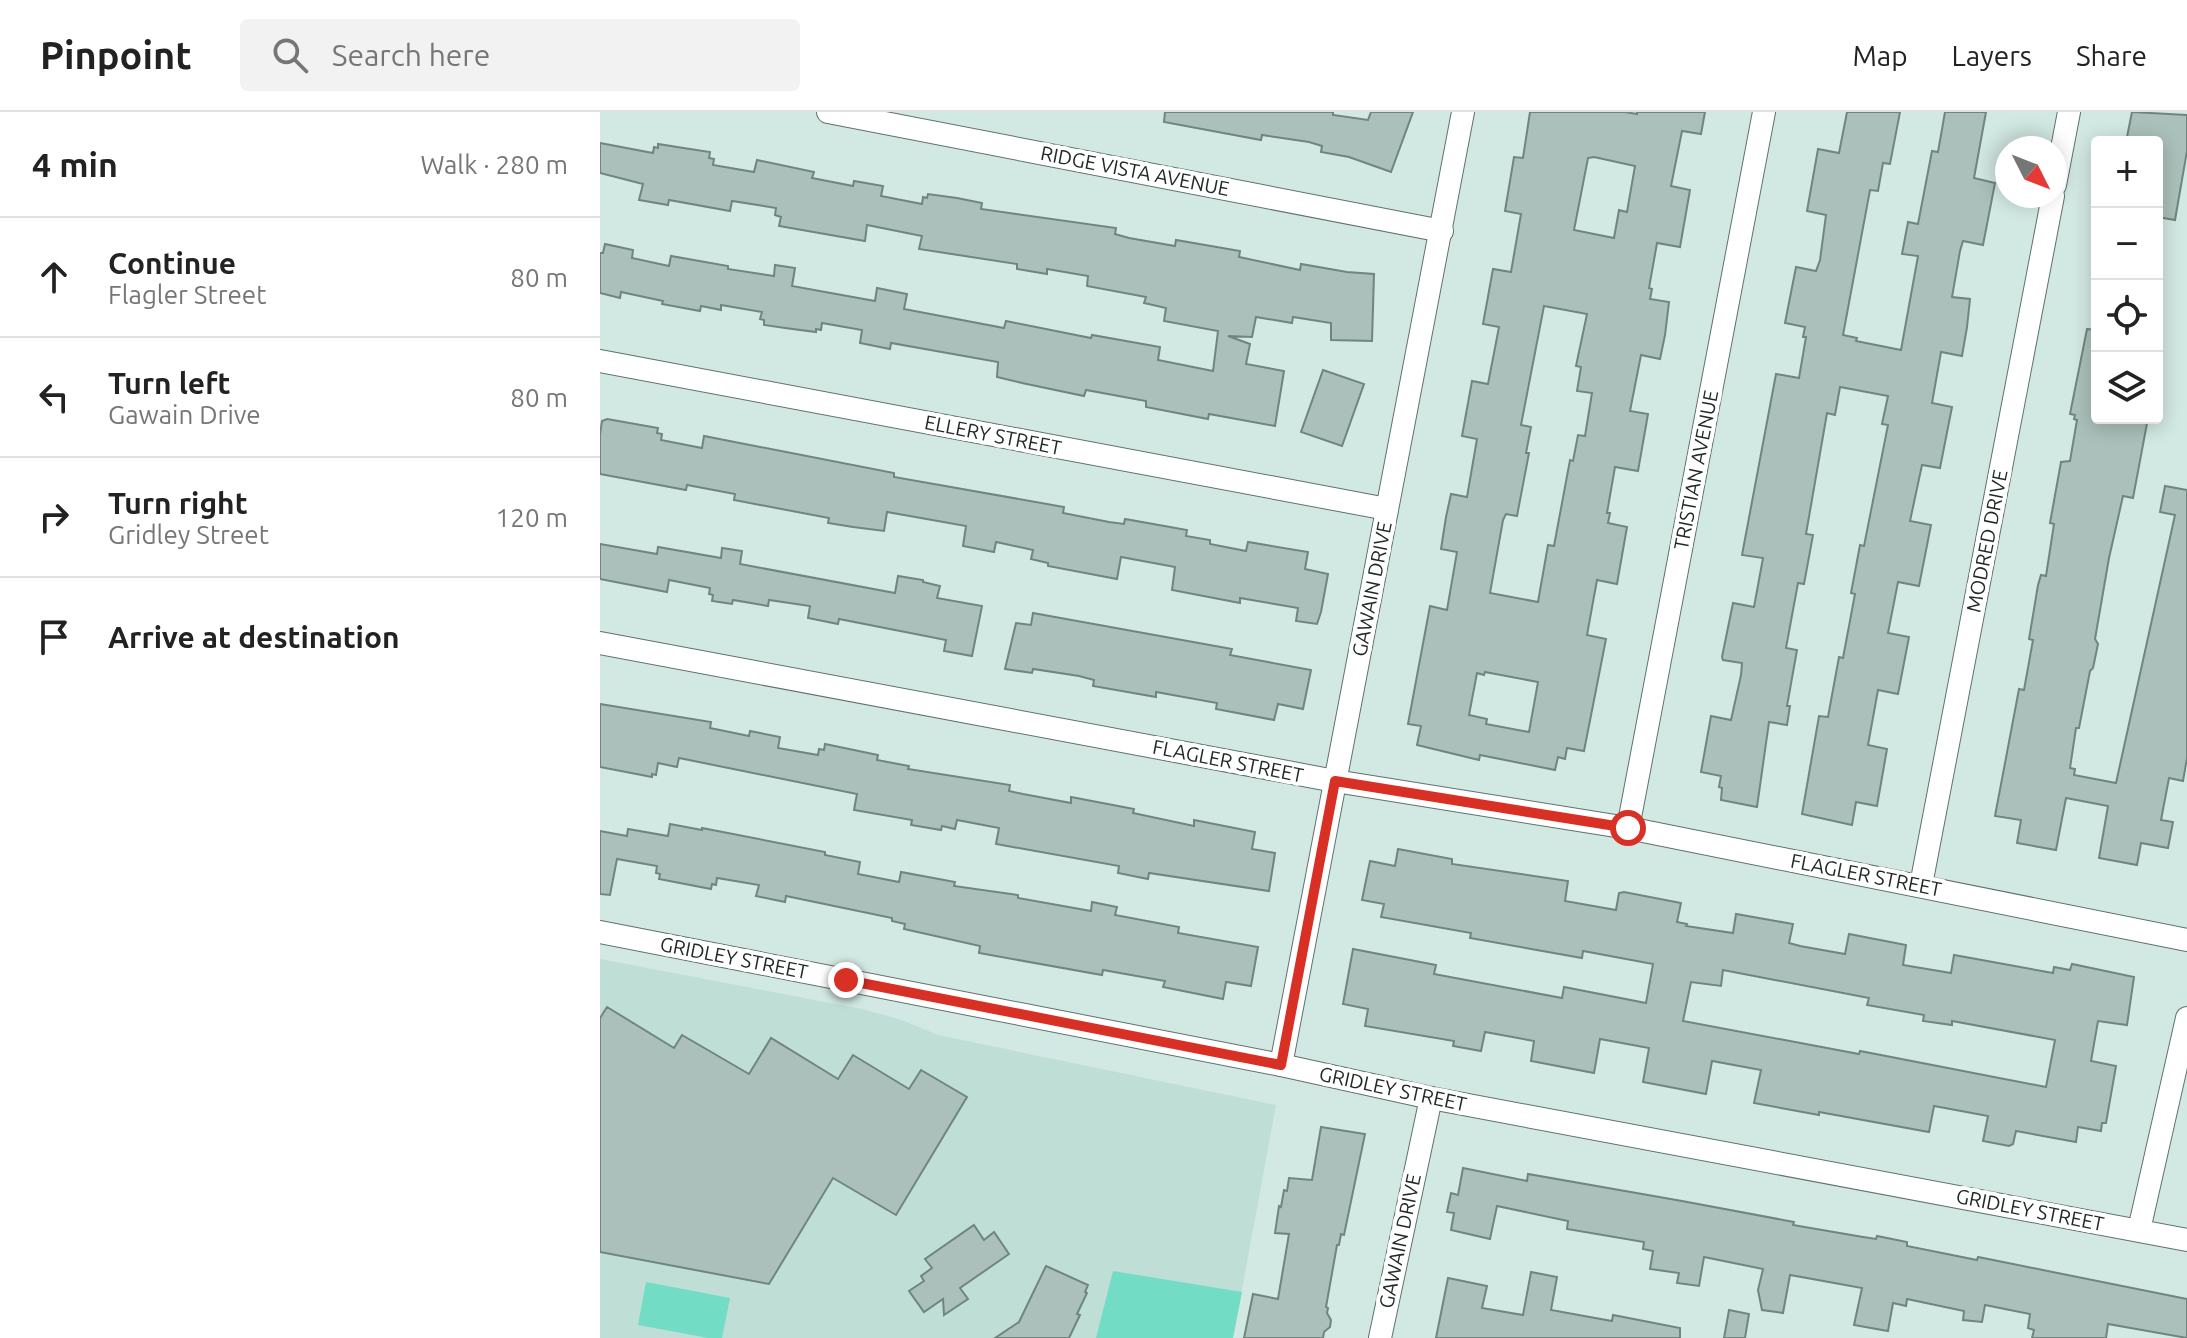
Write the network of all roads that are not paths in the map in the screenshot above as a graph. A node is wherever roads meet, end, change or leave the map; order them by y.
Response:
1 (828, 112) edge
2 (1463, 112) edge
3 (1764, 112) edge
4 (2069, 112) edge
5 (2064, 136) edge
6 (2051, 208) edge
7 (1442, 231) junction
8 (600, 361) edge
9 (1387, 509) junction
10 (600, 643) edge
11 (1335, 781) junction
12 (1628, 828) junction
13 (1921, 885) junction
14 (600, 932) edge
15 (2187, 940) edge
16 (2187, 1018) edge
17 (1281, 1065) junction
18 (1431, 1098) junction
19 (2139, 1230) junction
20 (2187, 1240) edge
21 (1380, 1338) edge

1 - 7 street, RIDGE VISTA AVENUE
2 - 7 street, GAWAIN DRIVE
3 - 12 street, TRISTIAN AVENUE
4 - 5 street
6 - 13 street, MODRED DRIVE
7 - 9 street, GAWAIN DRIVE
8 - 9 street, ELLERY STREET
9 - 11 street, GAWAIN DRIVE
10 - 11 street, FLAGLER STREET
11 - 12 street, FLAGLER STREET
11 - 17 street, GAWAIN DRIVE
12 - 13 street, FLAGLER STREET
13 - 15 street, FLAGLER STREET
14 - 17 street, GRIDLEY STREET
16 - 19 street
17 - 18 street, GRIDLEY STREET
18 - 19 street, GRIDLEY STREET
18 - 21 street, GAWAIN DRIVE
19 - 20 street, GRIDLEY STREET

